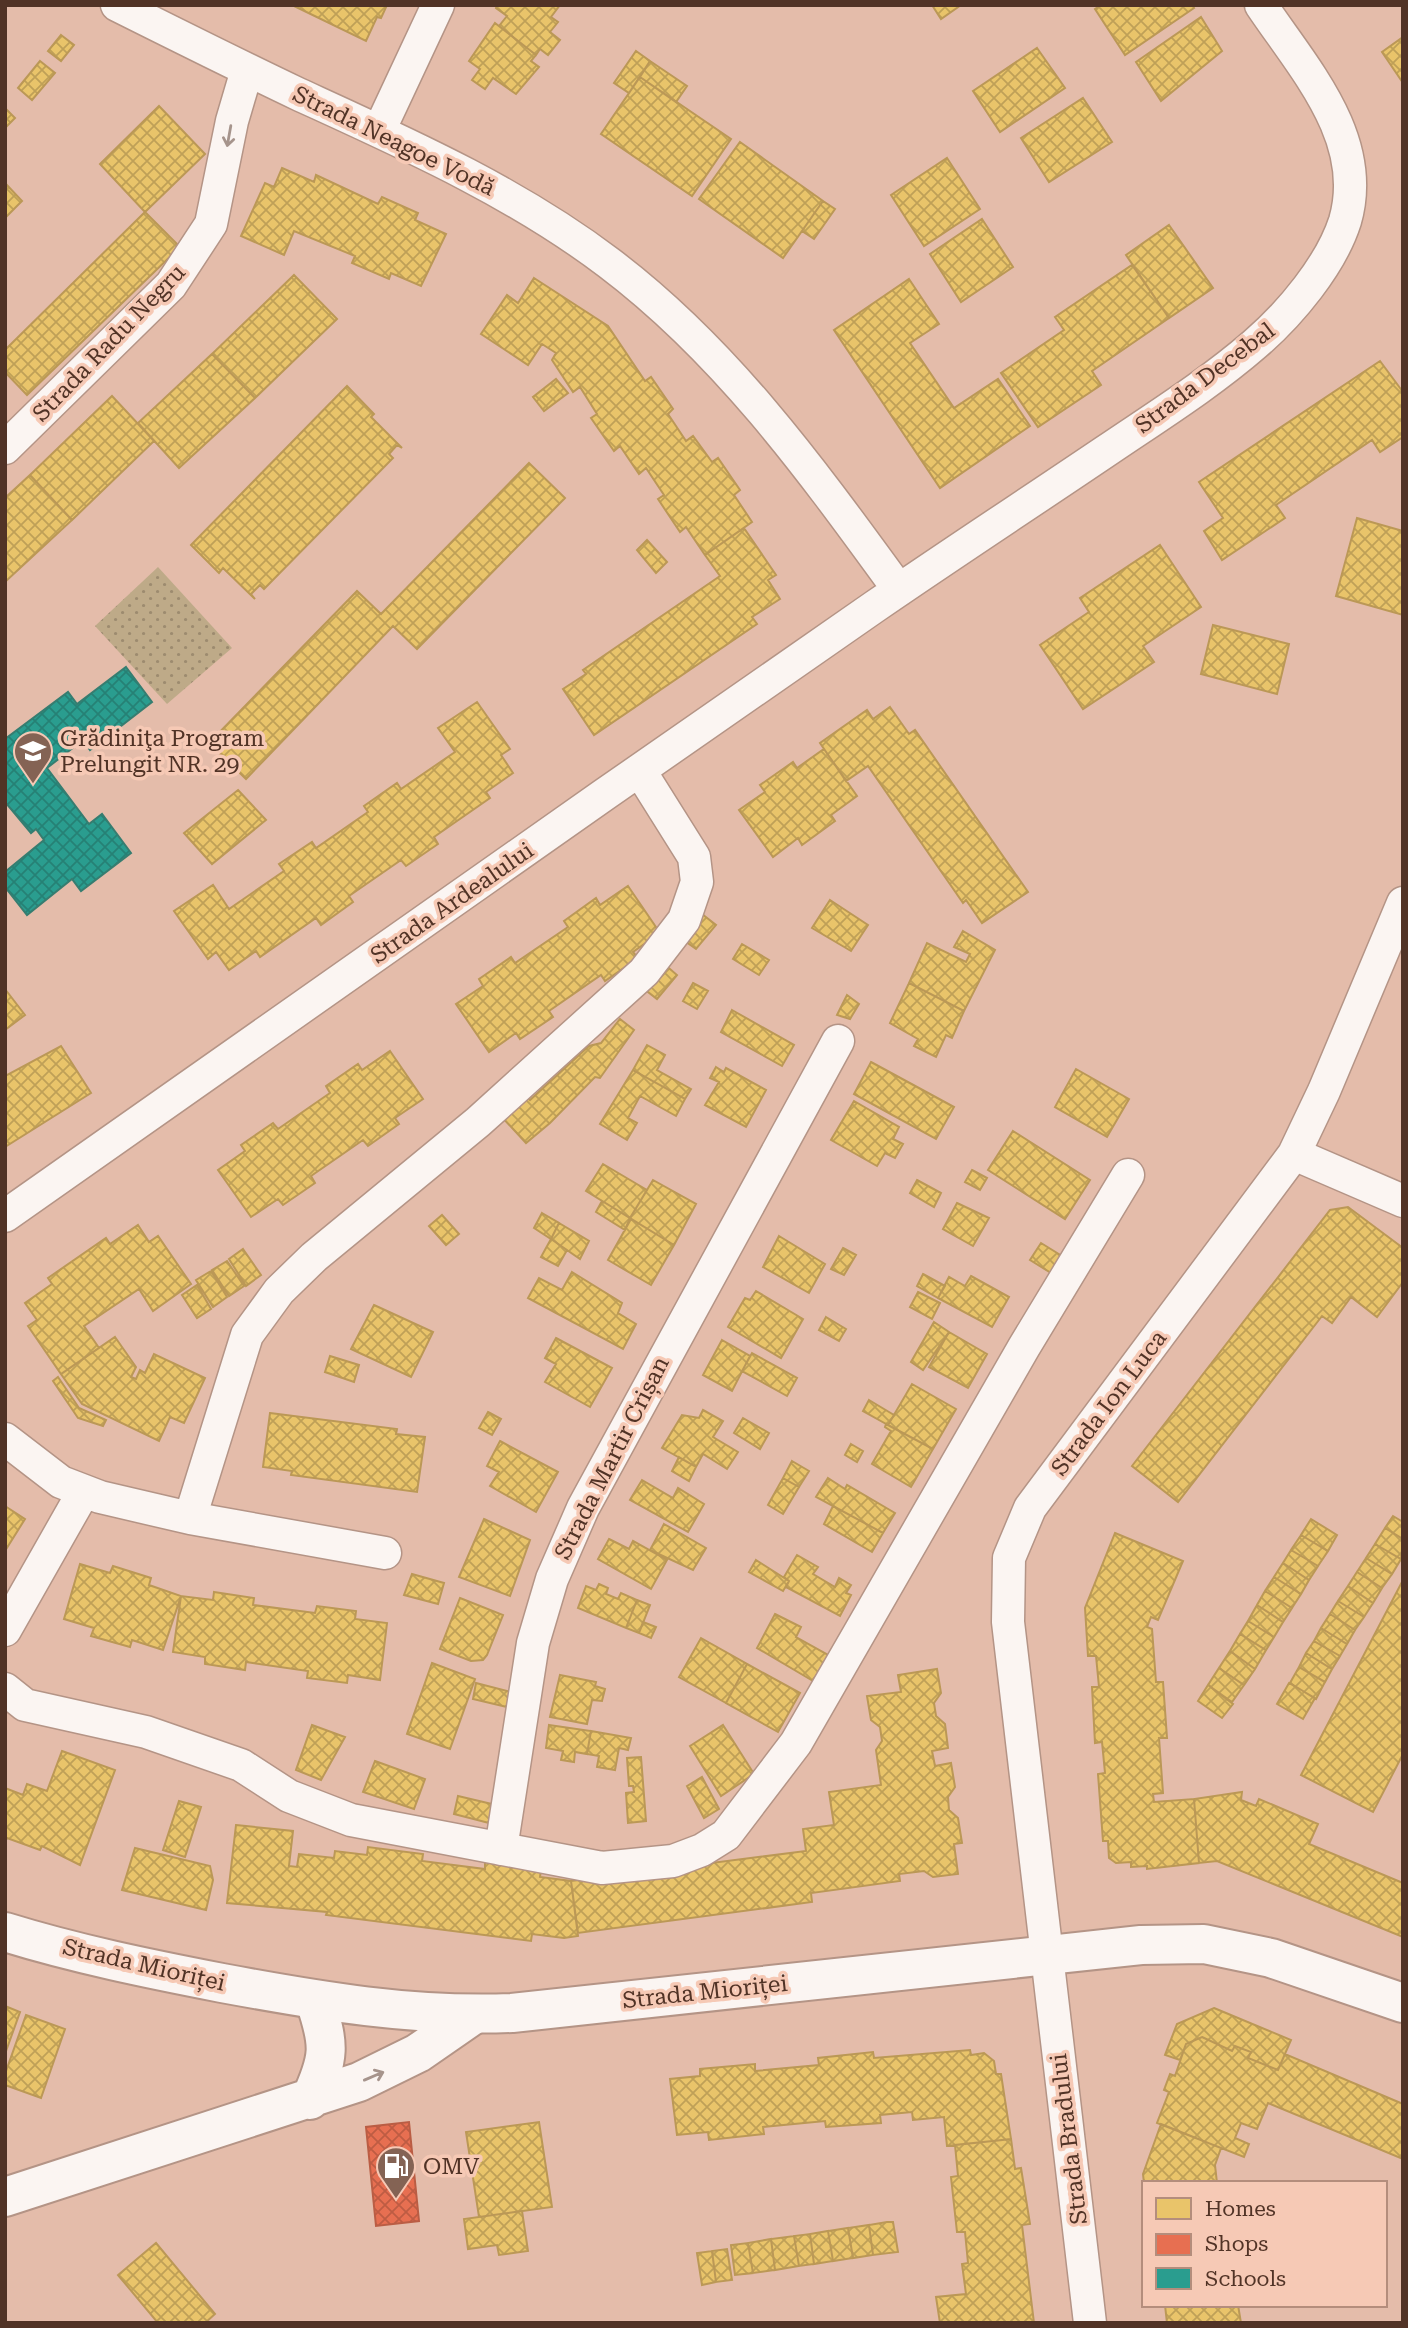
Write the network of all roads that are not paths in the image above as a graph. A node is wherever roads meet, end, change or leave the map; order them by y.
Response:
1 (117, 5) edge
2 (438, 5) edge
3 (1261, 5) edge
4 (247, 70) junction
5 (379, 131) junction
6 (5, 448) edge
7 (900, 590) junction
8 (640, 771) junction
9 (1403, 903) edge
10 (838, 1041) dead end
11 (1294, 1154) junction
12 (1128, 1175) dead end
13 (1403, 1201) edge
14 (5, 1216) edge
15 (5, 1439) edge
16 (84, 1491) junction
17 (190, 1518) junction
18 (386, 1553) dead end
19 (5, 1630) edge
20 (5, 1689) edge
21 (501, 1849) junction
22 (5, 1932) edge
23 (1048, 1955) junction
24 (315, 2001) junction
25 (1403, 2003) edge
26 (473, 2015) junction
27 (310, 2100) junction
28 (5, 2197) edge
29 (1090, 2323) edge

1 - 4 street, Strada Neagoe Vodă
2 - 5 street
3 - 7 street, Strada Decebal
4 - 5 street, Strada Neagoe Vodă
4 -> 6 street, Strada Radu Negru
5 - 7 street, Strada Neagoe Vodă
7 - 8 street, Strada Ardealului
8 - 14 street, Strada Ardealului
8 - 17 street
9 - 11 street, Strada Ion Luca
10 - 21 street, Strada Martir Crișan
11 - 13 street
11 - 23 street, Strada Ion Luca
12 - 21 street
15 - 16 street
16 - 17 street
16 - 19 street
17 - 18 street
20 - 21 street
22 - 24 main road, Strada Mioriței
23 - 25 main road, Strada Mioriței
23 - 26 main road, Strada Mioriței
23 - 29 street, Strada Bradului
24 - 26 main road, Strada Mioriței
24 - 27 main road
27 -> 26 main road
27 - 28 main road

